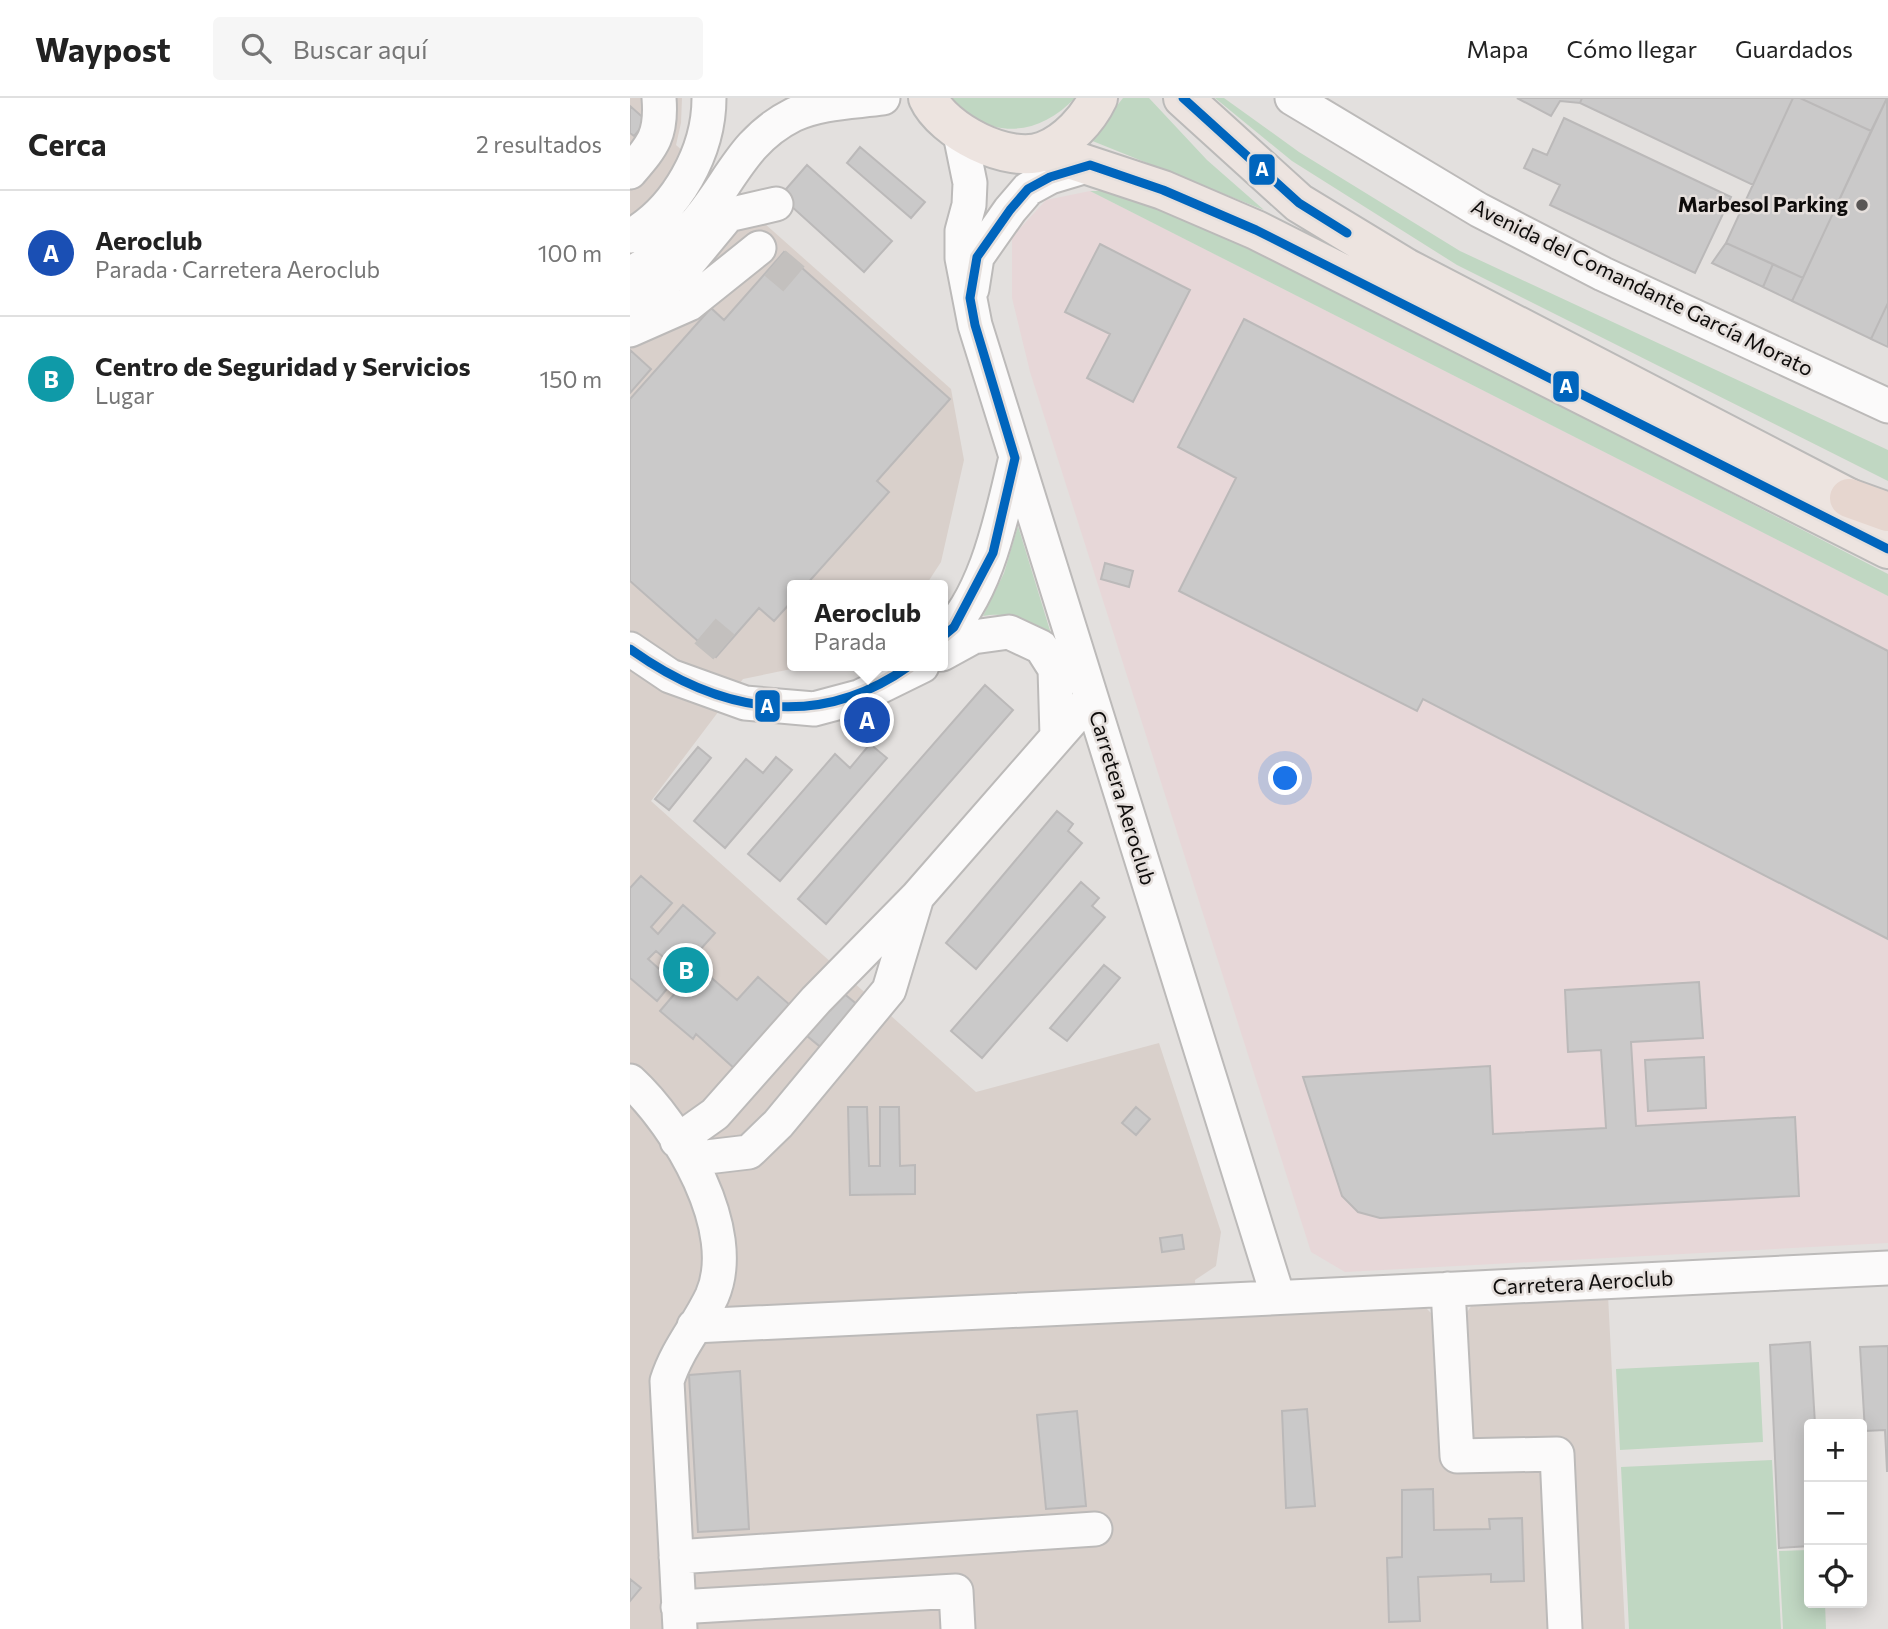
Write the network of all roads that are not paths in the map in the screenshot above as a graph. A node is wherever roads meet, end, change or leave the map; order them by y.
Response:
1 (659, 98) edge
2 (709, 98) edge
3 (883, 98) edge
4 (1098, 98) edge
5 (1182, 98) edge
6 (1292, 98) edge
7 (920, 99) edge
8 (960, 134) junction
9 (1038, 152) junction
10 (1090, 165) junction
11 (630, 172) edge
12 (630, 236) edge
13 (977, 257) junction
14 (630, 274) edge
15 (630, 298) edge
16 (970, 298) junction
17 (630, 330) edge
18 (1888, 406) edge
19 (1015, 458) junction
20 (1849, 498) junction
21 (1888, 512) edge
22 (1888, 523) edge
23 (1888, 549) edge
24 (948, 632) edge
25 (630, 649) edge
26 (948, 651) edge
27 (899, 675) edge
28 (1091, 698) junction
29 (1057, 736) junction
30 (917, 897) junction
31 (632, 1087) edge
32 (683, 1150) junction
33 (1888, 1268) edge
34 (1448, 1289) junction
35 (1278, 1297) junction
36 (694, 1326) junction
37 (1095, 1529) dead end
38 (676, 1557) junction
39 (679, 1618) edge
40 (958, 1629) edge
41 (1565, 1629) edge

1 - 11 street
2 - 12 street
3 - 14 street
4 - 9 main road
5 - 20 main road
6 - 18 street, Avenida del Comandante García Morato
7 - 8 main road
8 - 9 main road
8 - 16 street, Carretera Aeroclub
9 - 10 main road
9 - 13 street, Carretera Aeroclub
10 - 13 street, Carretera Aeroclub
10 - 23 main road
13 - 16 street, Carretera Aeroclub
15 - 17 street
16 - 19 street, Carretera Aeroclub
19 - 24 street
19 - 28 street, Carretera Aeroclub
20 - 21 highway
20 - 22 main road
25 - 27 street
26 - 29 street
28 - 29 street
28 - 35 street, Carretera Aeroclub
29 - 30 street
30 - 32 street
30 - 32 street
31 - 32 street
32 - 36 street
33 - 34 street, Carretera Aeroclub
34 - 35 street, Carretera Aeroclub
34 - 41 street
35 - 36 street, Carretera Aeroclub
36 - 38 street
37 - 38 street
38 - 39 street
39 - 40 street

